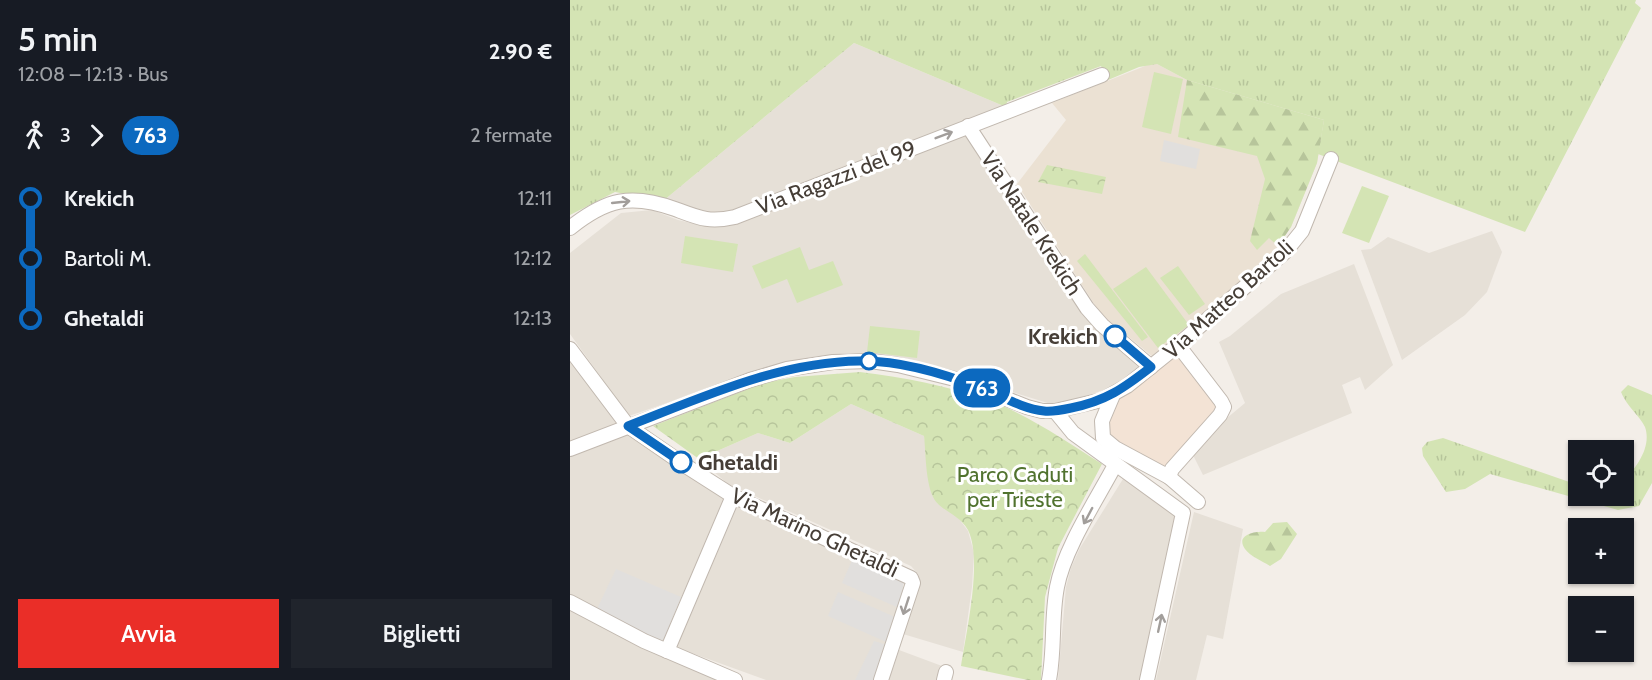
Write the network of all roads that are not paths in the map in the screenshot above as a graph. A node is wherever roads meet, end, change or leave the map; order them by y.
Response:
1 (1102, 75) dead end
2 (968, 126) junction
3 (1331, 159) dead end
4 (570, 228) edge
5 (1178, 345) junction
6 (570, 349) edge
7 (1151, 367) junction
8 (1113, 395) junction
9 (1055, 411) junction
10 (628, 426) junction
11 (570, 449) edge
12 (1115, 465) junction
13 (1169, 477) junction
14 (733, 496) junction
15 (1198, 502) dead end
16 (570, 602) edge
17 (667, 651) junction
18 (735, 680) edge
19 (881, 680) edge
20 (1049, 680) edge
21 (1148, 680) edge

1 - 2 street, Via Ragazzi del 99
4 -> 2 street, Via Ragazzi del 99
2 - 7 street, Via Natale Krekich
3 - 5 street, Via Matteo Bartoli
5 - 7 street, Via Matteo Bartoli
5 - 13 street
6 - 10 street, Via Marino Ghetaldi
7 - 8 street, Via Matteo Bartoli
8 - 9 street, Via Matteo Bartoli
8 - 13 street
9 - 10 street, Via Matteo Bartoli
9 - 12 street
10 - 11 street, Via Matteo Bartoli
10 - 14 street, Via Marino Ghetaldi
12 -> 20 street
21 -> 12 street
13 - 15 street
14 - 17 street
14 -> 19 street, Via Marino Ghetaldi
16 - 17 street
17 - 18 street

